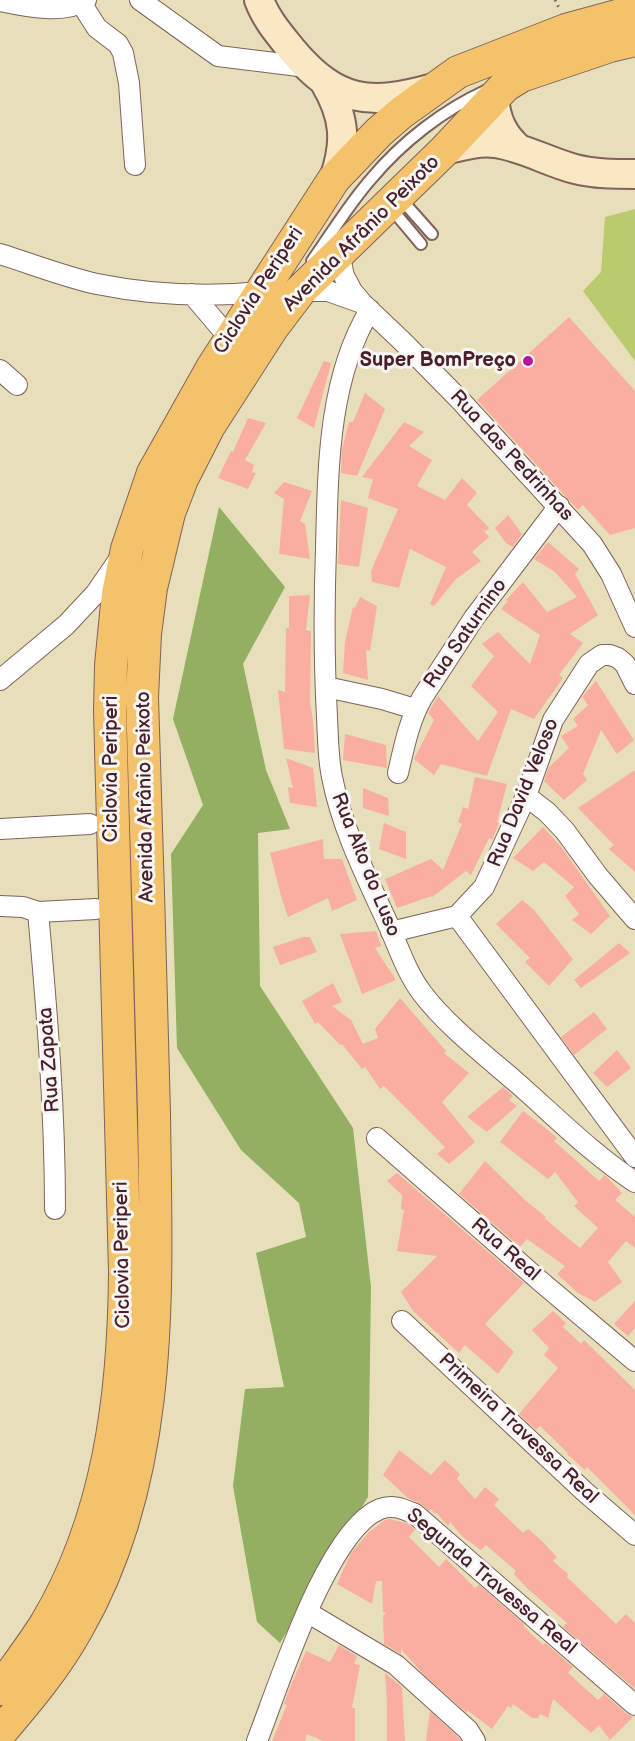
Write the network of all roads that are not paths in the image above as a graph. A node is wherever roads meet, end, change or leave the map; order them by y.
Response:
1 (140, 0) edge
2 (259, 0) edge
3 (0, 1) edge
4 (83, 2) edge
5 (635, 11) edge
6 (635, 40) edge
7 (316, 75) junction
8 (521, 76) junction
9 (434, 88) junction
10 (494, 98) junction
11 (519, 149) junction
12 (445, 150) junction
13 (135, 165) dead end
14 (635, 174) edge
15 (334, 179) junction
16 (393, 200) junction
17 (432, 234) dead end
18 (421, 244) dead end
19 (339, 253) junction
20 (0, 254) edge
21 (300, 291) junction
22 (263, 292) junction
23 (192, 294) junction
24 (366, 306) junction
25 (272, 328) junction
26 (231, 340) junction
27 (0, 370) edge
28 (17, 385) dead end
29 (559, 506) junction
30 (127, 549) junction
31 (635, 627) edge
32 (0, 680) edge
33 (635, 684) edge
34 (326, 687) junction
35 (415, 709) junction
36 (398, 773) dead end
37 (526, 796) junction
38 (90, 824) dead end
39 (0, 829) edge
40 (0, 906) edge
41 (96, 909) dead end
42 (38, 912) junction
43 (457, 916) junction
44 (635, 919) edge
45 (392, 932) junction
46 (377, 1138) dead end
47 (635, 1157) edge
48 (635, 1182) edge
49 (55, 1209) dead end
50 (402, 1321) dead end
51 (635, 1361) edge
52 (635, 1535) edge
53 (307, 1612) junction
54 (0, 1689) edge
55 (635, 1705) edge
56 (0, 1733) edge
57 (257, 1741) edge
58 (475, 1741) edge

1 - 7 street
2 - 7 main road
3 - 4 street
4 - 13 street
5 - 9 main road, Avenida Afrânio Peixoto
6 - 8 main road, Avenida Afrânio Peixoto
7 - 9 main road
7 - 15 main road
8 - 10 main road, Avenida Afrânio Peixoto
8 - 25 lane
9 - 15 main road, Avenida Afrânio Peixoto
10 - 11 main road
10 - 12 main road, Avenida Afrânio Peixoto
11 - 12 main road
11 - 14 main road
12 - 16 main road, Avenida Afrânio Peixoto
15 - 22 main road, Avenida Afrânio Peixoto
16 - 17 lane
16 - 18 lane
16 - 19 main road, Avenida Afrânio Peixoto
19 - 21 main road, Avenida Afrânio Peixoto
19 - 24 street, Rua das Pedrinhas
20 - 23 street
21 - 24 street, Rua das Pedrinhas
21 - 25 main road, Avenida Afrânio Peixoto
22 - 23 street
22 - 26 main road, Avenida Afrânio Peixoto
23 - 26 street
24 - 29 street, Rua das Pedrinhas
24 - 34 street, Rua Alto do Luso
25 - 56 main road, Avenida Afrânio Peixoto
26 - 30 main road, Avenida Afrânio Peixoto
27 - 28 street
29 - 31 street, Rua das Pedrinhas
29 - 35 street, Rua Saturnino
30 - 32 street
30 - 54 main road, Avenida Afrânio Peixoto
33 - 37 street, Rua David Veloso
34 - 35 street
34 - 45 street, Rua Alto do Luso
35 - 36 street, Rua Saturnino
37 - 43 street, Rua David Veloso
37 - 44 street
38 - 39 street
40 - 42 street
41 - 42 street
42 - 49 street, Rua Zapata
43 - 45 street
43 - 47 street
45 - 48 street, Rua Alto do Luso
46 - 51 street, Rua Real
50 - 52 street, Primeira Travessa Real
53 - 55 street, Segunda Travessa Real
53 - 57 street, Segunda Travessa Real
53 - 58 street

